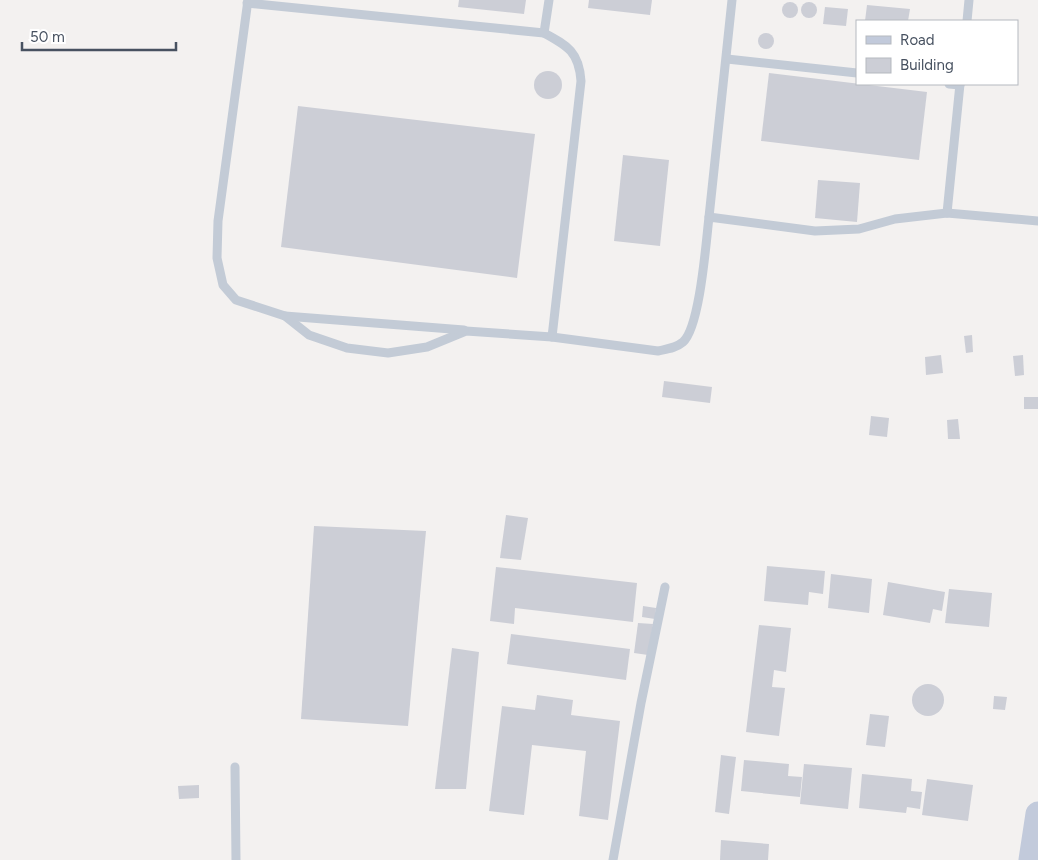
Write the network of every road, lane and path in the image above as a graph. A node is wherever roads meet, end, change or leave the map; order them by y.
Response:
1 (549, 0) edge
2 (732, 0) edge
3 (969, 0) edge
4 (247, 1) edge
5 (967, 20) edge
6 (544, 33) junction
7 (727, 58) junction
8 (856, 73) edge
9 (960, 85) edge
10 (947, 213) junction
11 (709, 218) junction
12 (1038, 221) edge
13 (285, 316) junction
14 (466, 330) junction
15 (552, 337) junction
16 (665, 587) dead end
17 (235, 767) dead end
18 (1038, 814) edge
19 (236, 860) edge
20 (613, 860) edge
21 (1031, 860) edge

1 - 6 lane
2 - 7 lane
3 - 5 lane
4 - 6 lane
4 - 13 lane
6 - 15 lane
7 - 8 lane
7 - 11 lane
9 - 10 lane
10 - 11 lane
10 - 12 lane
11 - 15 lane
13 - 14 lane
13 - 14 lane
14 - 15 lane
16 - 20 lane
17 - 19 lane
18 - 21 street

